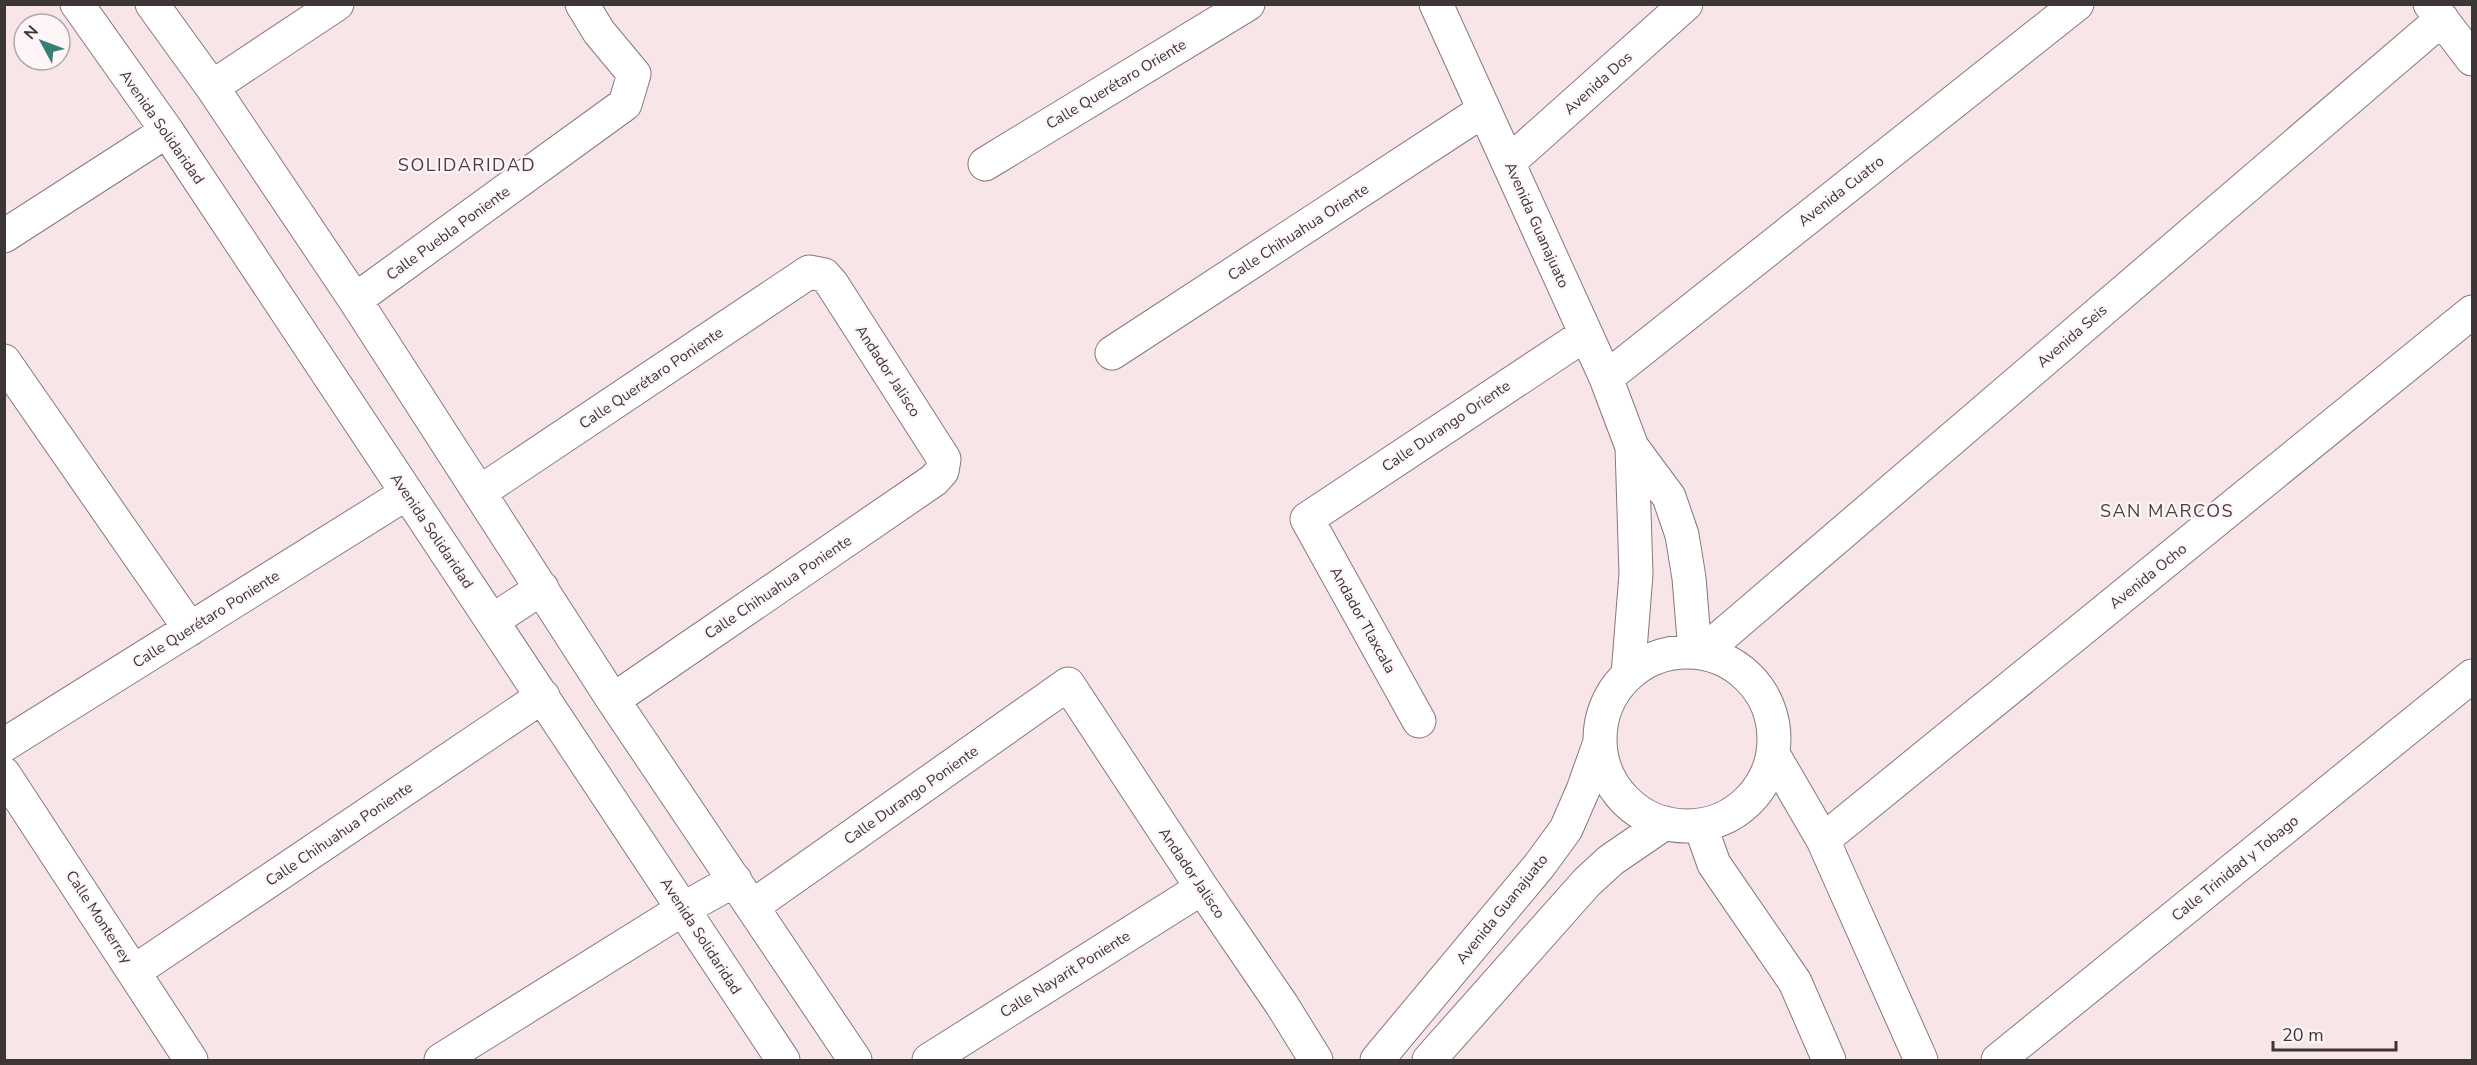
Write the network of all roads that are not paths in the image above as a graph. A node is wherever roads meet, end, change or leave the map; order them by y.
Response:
1 (77, 4) edge
2 (152, 4) edge
3 (337, 4) edge
4 (582, 4) edge
5 (1248, 4) edge
6 (1436, 4) edge
7 (1686, 4) edge
8 (2077, 4) edge
9 (2436, 12) edge
10 (2472, 58) edge
11 (212, 87) junction
12 (1484, 110) junction
13 (167, 131) junction
14 (1509, 162) junction
15 (985, 164) dead end
16 (4, 236) edge
17 (824, 275) joint
18 (356, 300) junction
19 (2472, 312) edge
20 (1586, 334) junction
21 (1112, 353) dead end
22 (4, 361) edge
23 (1606, 378) junction
24 (1632, 447) junction
25 (942, 471) joint
26 (480, 492) junction
27 (407, 493) junction
28 (1307, 519) joint
29 (542, 588) junction
30 (492, 621) junction
31 (190, 629) junction
32 (1699, 652) junction
33 (1628, 675) junction
34 (2472, 676) edge
35 (1068, 684) joint
36 (543, 696) junction
37 (613, 700) junction
38 (1419, 721) dead end
39 (1600, 742) junction
40 (4, 745) edge
41 (1773, 754) junction
42 (4, 774) edge
43 (1665, 823) junction
44 (1700, 825) junction
45 (1823, 840) junction
46 (1202, 888) junction
47 (744, 893) junction
48 (683, 909) junction
49 (135, 971) junction
50 (191, 1060) edge
51 (441, 1060) edge
52 (783, 1060) edge
53 (855, 1060) edge
54 (929, 1060) edge
55 (1316, 1060) edge
56 (1377, 1060) edge
57 (1429, 1060) edge
58 (1829, 1060) edge
59 (1921, 1060) edge
60 (1998, 1060) edge

1 - 13 street, Avenida Solidaridad
2 - 11 street
3 - 11 street
4 - 18 street, Calle Puebla Poniente
5 - 15 street, Calle Querétaro Oriente
6 - 12 street, Avenida Guanajuato
7 - 14 street, Avenida Dos
8 - 23 street, Avenida Cuatro
9 - 10 street
9 - 32 street, Avenida Seis
11 - 18 street
12 - 14 street, Avenida Guanajuato
12 - 21 street, Calle Chihuahua Oriente
13 - 16 street
13 - 27 street, Avenida Solidaridad
14 - 20 street, Avenida Guanajuato
17 - 25 street, Andador Jalisco
17 - 26 street, Calle Querétaro Poniente
18 - 26 street
19 - 45 street, Avenida Ocho
20 - 23 street, Avenida Guanajuato
20 - 28 street, Calle Durango Oriente
22 - 31 street
23 - 24 street, Avenida Guanajuato
24 - 32 street, Avenida Guanajuato
24 - 33 street, Avenida Guanajuato
25 - 37 street, Calle Chihuahua Poniente
26 - 29 street
27 - 30 street, Avenida Solidaridad
27 - 31 street, Calle Querétaro Poniente
28 - 38 street, Andador Tlaxcala
29 - 30 street
29 - 37 street
30 - 36 street, Avenida Solidaridad
31 - 40 street, Calle Querétaro Poniente
32 - 33 street
32 - 41 street
33 - 39 street
34 - 60 street, Calle Trinidad y Tobago
35 - 46 street, Andador Jalisco
35 - 47 street, Calle Durango Poniente
36 - 48 street, Avenida Solidaridad
36 - 49 street, Calle Chihuahua Poniente
37 - 47 street
39 - 43 street
39 - 56 street, Avenida Guanajuato
41 - 44 street
41 - 45 street
42 - 49 street, Calle Monterrey
43 - 44 street
43 - 57 street
44 - 58 street
45 - 59 street
46 - 54 street, Calle Nayarit Poniente
46 - 55 street, Andador Jalisco
47 - 48 street, Calle Durango Poniente
47 - 53 street
48 - 51 street
48 - 52 street, Avenida Solidaridad
49 - 50 street, Calle Monterrey

